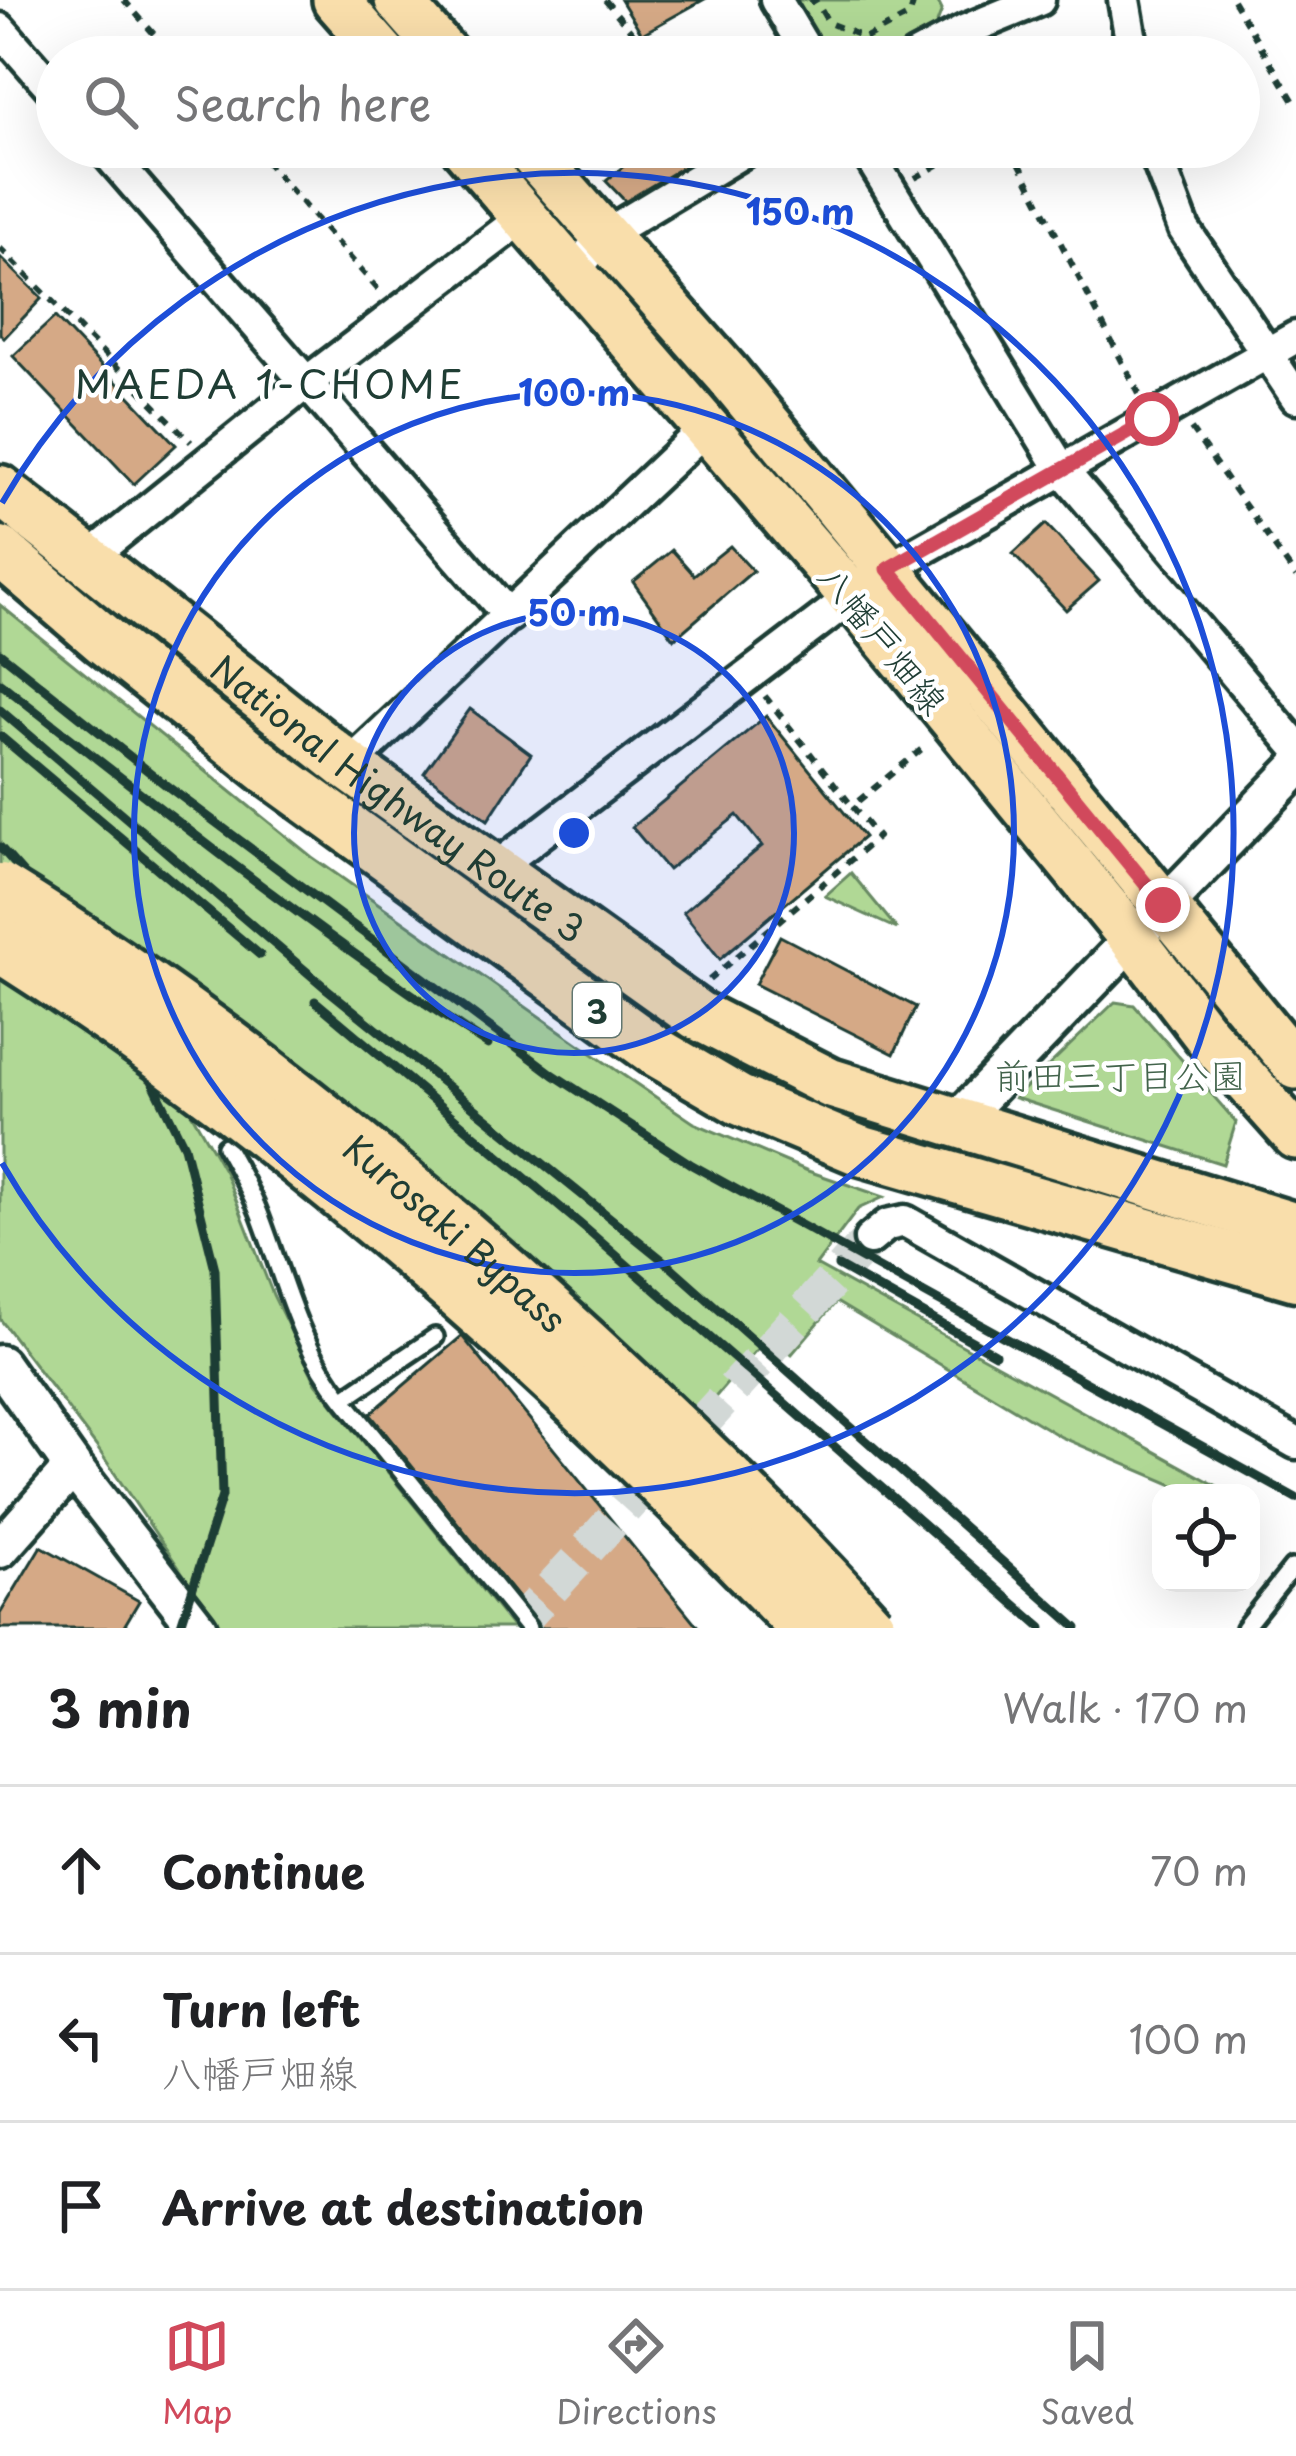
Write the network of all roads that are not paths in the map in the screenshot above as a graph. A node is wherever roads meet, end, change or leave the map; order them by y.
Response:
1 (336, 0) edge
2 (398, 0) edge
3 (776, 0) edge
4 (954, 0) edge
5 (1040, 0) edge
6 (1124, 0) edge
7 (0, 28) edge
8 (966, 30) junction
9 (368, 36) edge
10 (430, 36) edge
11 (797, 36) edge
12 (955, 36) edge
13 (1130, 36) edge
14 (36, 70) edge
15 (120, 168) edge
16 (483, 168) edge
17 (544, 168) edge
18 (716, 168) edge
19 (877, 168) edge
20 (1162, 168) edge
21 (525, 216) junction
22 (603, 236) junction
23 (573, 273) junction
24 (1296, 337) edge
25 (1266, 355) junction
26 (306, 383) junction
27 (1296, 397) edge
28 (705, 429) junction
29 (1062, 470) junction
30 (0, 490) edge
31 (0, 551) edge
32 (86, 560) junction
33 (888, 569) junction
34 (850, 594) junction
35 (508, 616) junction
36 (1296, 746) edge
37 (348, 766) junction
38 (1296, 769) edge
39 (494, 869) junction
40 (0, 890) edge
41 (1147, 921) junction
42 (0, 944) edge
43 (1296, 1066) edge
44 (958, 1120) junction
45 (1296, 1136) edge
46 (226, 1145) dead end
47 (1296, 1228) edge
48 (870, 1239) tunnel mouth
49 (1296, 1276) edge
50 (435, 1337) dead end
51 (0, 1364) edge
52 (343, 1399) junction
53 (1296, 1443) edge
54 (74, 1467) junction
55 (0, 1550) edge
56 (1292, 1568) dead end
57 (198, 1628) edge
58 (528, 1628) edge
59 (808, 1628) edge
60 (868, 1628) edge
61 (1244, 1628) edge

1 - 9 main road
2 - 10 main road
3 - 11 street
4 - 8 street
5 - 8 street
6 - 13 street
7 - 14 street
8 - 12 street
15 - 26 street
16 - 21 main road, 八幡戸畑線
17 - 22 main road, 八幡戸畑線
18 - 22 street
19 - 29 street
20 - 25 street
21 - 23 main road, 八幡戸畑線
21 - 26 street
22 - 23 street
22 - 33 main road, 八幡戸畑線
23 - 28 main road, 八幡戸畑線
24 - 25 street
25 - 27 street
25 - 29 street
26 - 32 street
26 - 35 street
28 - 34 main road, 八幡戸畑線
28 - 35 street
29 - 33 street
29 - 36 street
30 - 32 highway, National Highway Route 3 / 3
31 - 49 highway, National Highway Route 3 / 3
32 - 37 highway, National Highway Route 3 / 3
33 - 34 street
33 - 41 main road, 八幡戸畑線
34 - 39 street
34 - 41 main road, 八幡戸畑線
35 - 37 street
37 - 39 highway, National Highway Route 3 / 3
38 - 41 street
39 - 44 highway, National Highway Route 3 / 3
40 - 60 highway, Kurosaki Bypass, bridge
41 - 43 main road, 八幡戸畑線
41 - 44 street
41 - 45 main road, 八幡戸畑線
42 - 59 highway, Kurosaki Bypass, bridge
44 - 47 highway, National Highway Route 3 / 3
46 - 52 lane
48 - 53 street
50 - 52 lane
51 - 54 street
52 - 58 lane
54 - 55 street
54 - 57 street
56 - 61 lane

